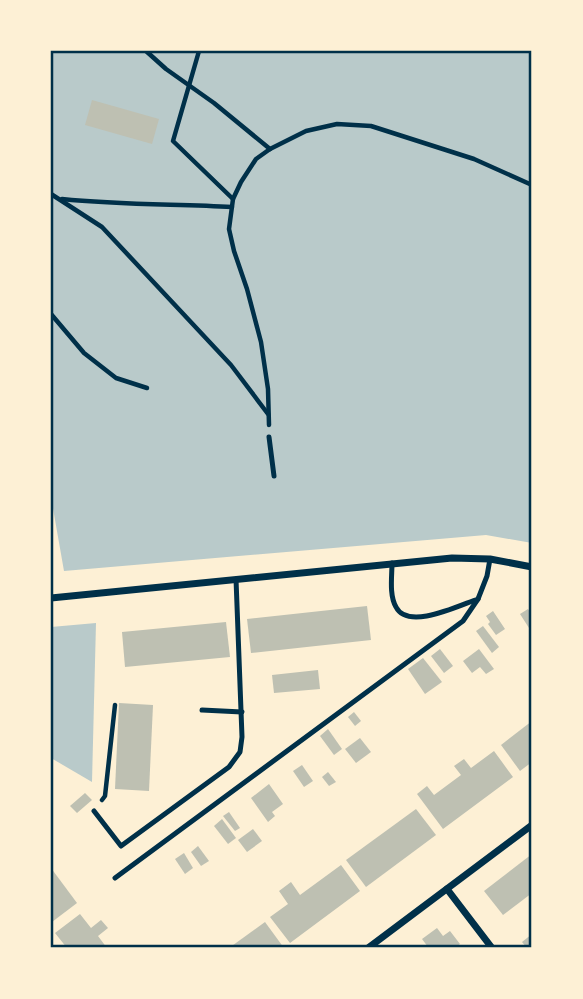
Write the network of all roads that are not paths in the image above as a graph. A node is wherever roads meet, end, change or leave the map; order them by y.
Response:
1 (270, 437) road end
2 (274, 476) dead end
3 (490, 559) junction
4 (392, 563) junction
5 (532, 567) edge
6 (236, 579) junction
7 (51, 598) edge
8 (478, 599) junction
9 (202, 710) dead end
10 (242, 712) junction
11 (94, 811) road end
12 (532, 825) edge
13 (115, 878) dead end
14 (447, 889) junction
15 (368, 948) edge
16 (492, 948) edge

1 - 2 lane
3 - 4 street
3 - 5 street
3 - 8 lane
4 - 6 street
4 - 8 lane
6 - 7 street
6 - 10 lane
8 - 13 lane
9 - 10 lane
10 - 11 lane
12 - 14 street
14 - 15 street
14 - 16 street

